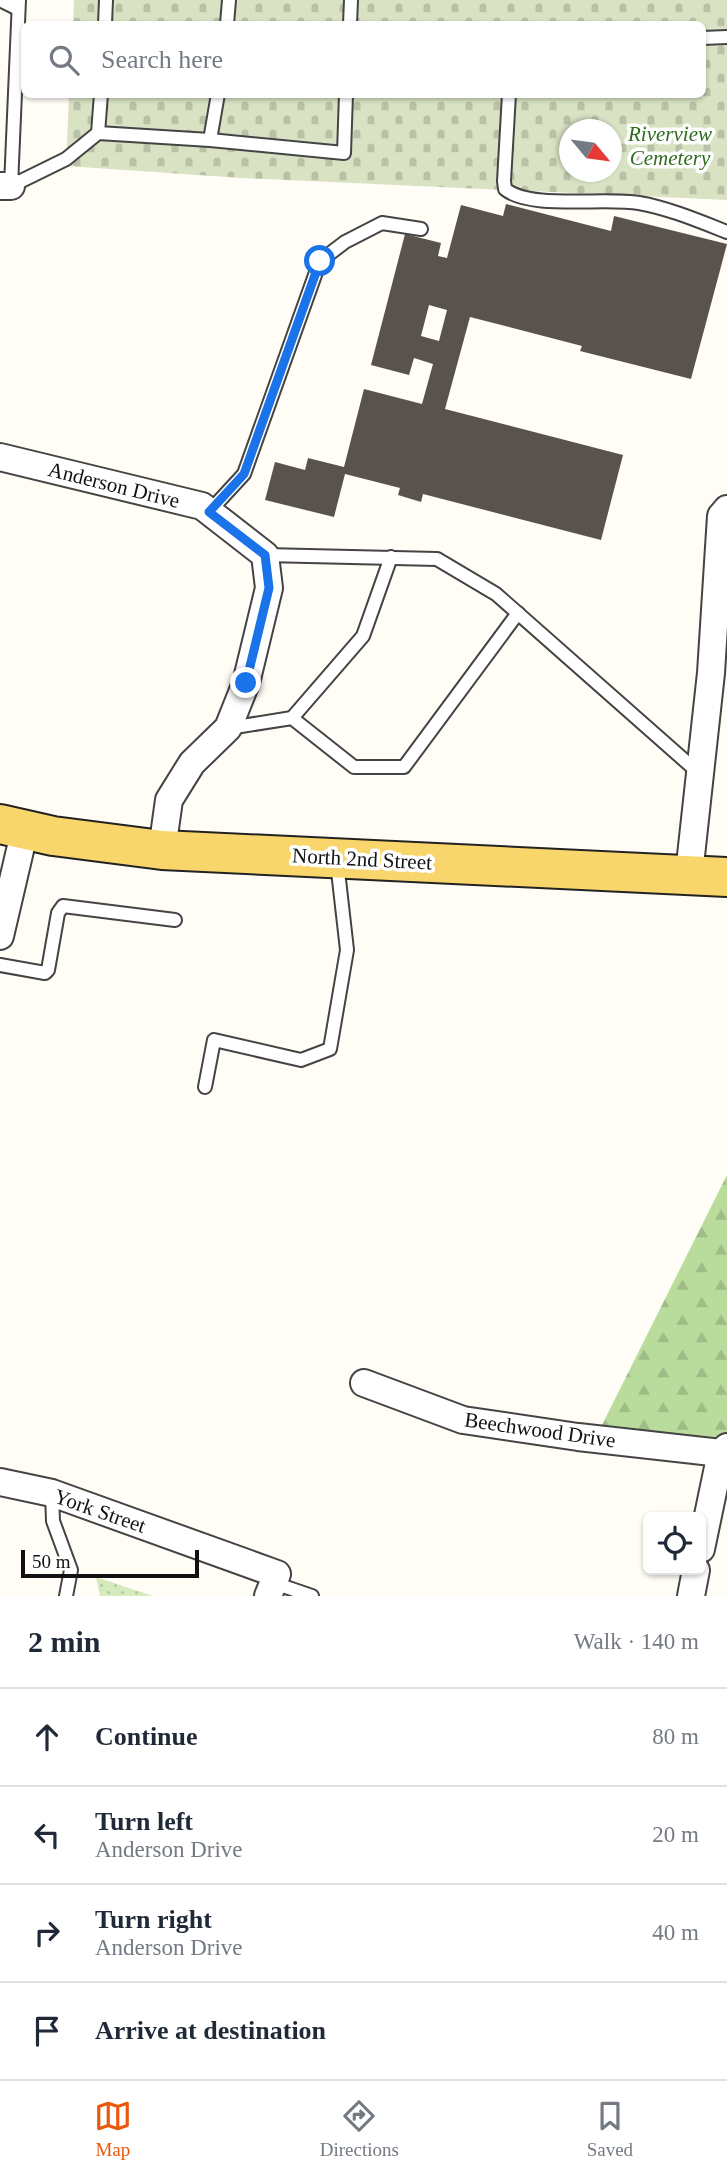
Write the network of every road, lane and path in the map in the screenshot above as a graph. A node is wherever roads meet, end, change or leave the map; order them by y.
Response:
1 (0, 0) edge
2 (106, 0) edge
3 (229, 0) edge
4 (351, 0) edge
5 (19, 4) edge
6 (105, 21) edge
7 (227, 21) edge
8 (350, 21) edge
9 (727, 37) edge
10 (706, 38) edge
11 (101, 98) edge
12 (217, 98) edge
13 (346, 98) edge
14 (509, 98) edge
15 (98, 133) junction
16 (210, 140) junction
17 (6, 186) edge
18 (421, 229) dead end
19 (727, 232) edge
20 (0, 457) edge
21 (727, 509) edge
22 (209, 512) junction
23 (265, 555) junction
24 (391, 557) junction
25 (518, 614) junction
26 (719, 672) edge
27 (292, 718) junction
28 (228, 729) junction
29 (701, 774) junction
30 (13, 826) edge
31 (162, 850) junction
32 (336, 858) junction
33 (689, 874) junction
34 (727, 877) edge
35 (175, 920) dead end
36 (0, 936) edge
37 (0, 965) edge
38 (205, 1087) dead end
39 (364, 1384) dead end
40 (724, 1450) edge
41 (0, 1482) edge
42 (52, 1493) junction
43 (706, 1527) edge
44 (695, 1575) edge
45 (273, 1584) edge
46 (66, 1596) edge
47 (312, 1596) edge
48 (691, 1596) edge

1 - 5 lane
2 - 6 lane
3 - 7 lane
4 - 8 lane
5 - 17 lane
9 - 10 lane
11 - 15 lane
12 - 16 lane
13 - 16 lane
14 - 19 lane
15 - 16 lane
15 - 17 lane
18 - 22 lane
20 - 22 street, Anderson Drive
21 - 26 street
22 - 23 street, Anderson Drive
23 - 24 lane
23 - 28 street
24 - 25 lane
24 - 27 lane
25 - 27 lane
25 - 29 lane
26 - 29 street
27 - 28 lane
28 - 31 street
29 - 33 street
30 - 31 main road, North 2nd Street
30 - 36 street
31 - 32 main road, North 2nd Street
32 - 33 main road, North 2nd Street
32 - 38 lane
33 - 34 main road, North 2nd Street
35 - 37 lane
39 - 40 street, Beechwood Drive
40 - 43 street
41 - 42 street, York Street
42 - 45 street, York Street
42 - 46 lane
44 - 48 street
45 - 47 lane

